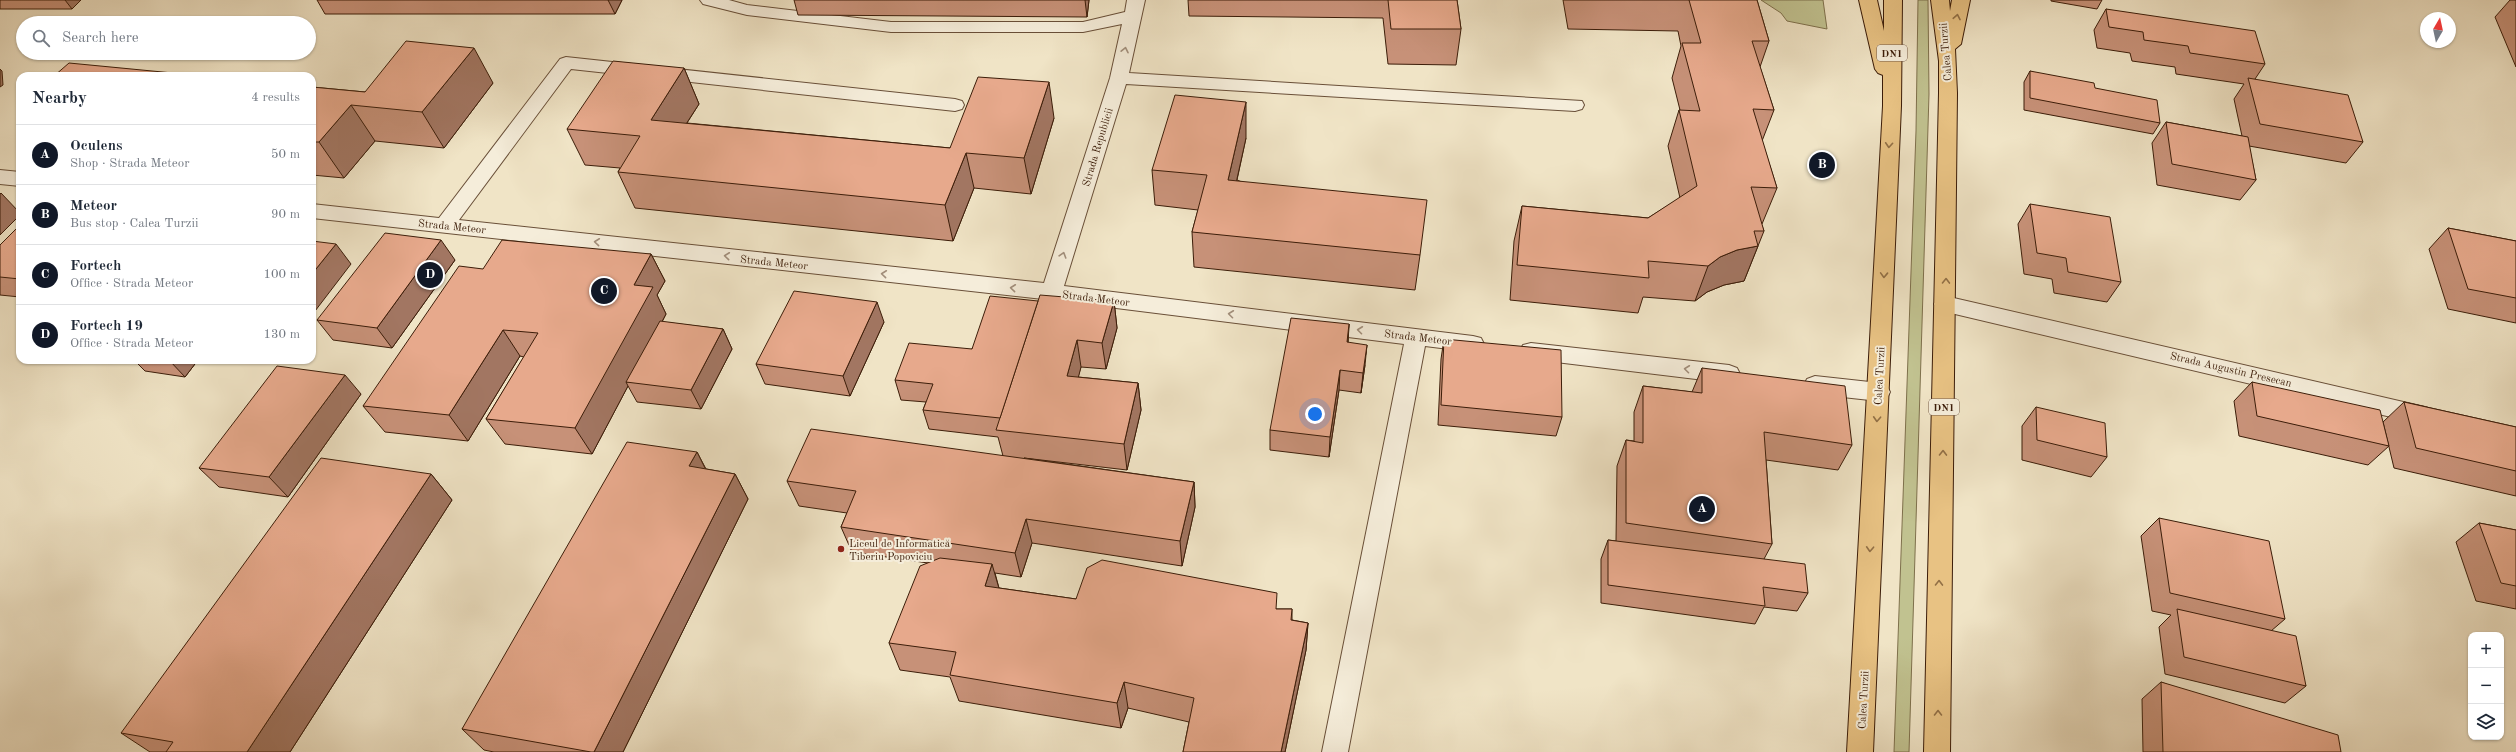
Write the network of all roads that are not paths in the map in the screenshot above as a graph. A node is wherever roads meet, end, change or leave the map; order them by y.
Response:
1 (709, 0) edge
2 (1868, 0) edge
3 (1893, 0) edge
4 (1940, 0) edge
5 (1961, 0) edge
6 (1134, 8) edge
7 (1948, 61) junction
8 (1119, 78) junction
9 (955, 105) dead end
10 (1575, 105) dead end
11 (1892, 106) junction
12 (0, 177) edge
13 (16, 179) edge
14 (316, 211) edge
15 (444, 225) junction
16 (1052, 292) junction
17 (1945, 304) junction
18 (1416, 337) junction
19 (1752, 377) edge
20 (1792, 382) edge
21 (1879, 392) junction
22 (2447, 421) edge
23 (1335, 752) edge
24 (1860, 752) edge
25 (1938, 752) edge

1 - 6 street
2 - 11 main road
3 - 11 main road, Calea Turzii / DN1
4 - 7 main road, Calea Turzii / DN1
7 -> 5 main road, DN1
8 -> 6 street, Strada Republicii
17 -> 7 main road, Calea Turzii / DN1
8 - 10 street
16 -> 8 street, Strada Republicii
9 - 15 street
11 -> 21 main road, Calea Turzii / DN1
12 - 13 street
14 - 15 street, Strada Meteor
16 -> 15 street, Strada Meteor
18 -> 16 street, Strada Meteor
17 - 22 street, Strada Augustin Presecan
25 -> 17 main road, Calea Turzii / DN1
19 -> 18 street, Strada Meteor
18 - 23 street
20 - 21 street
21 -> 24 main road, Calea Turzii / DN1

